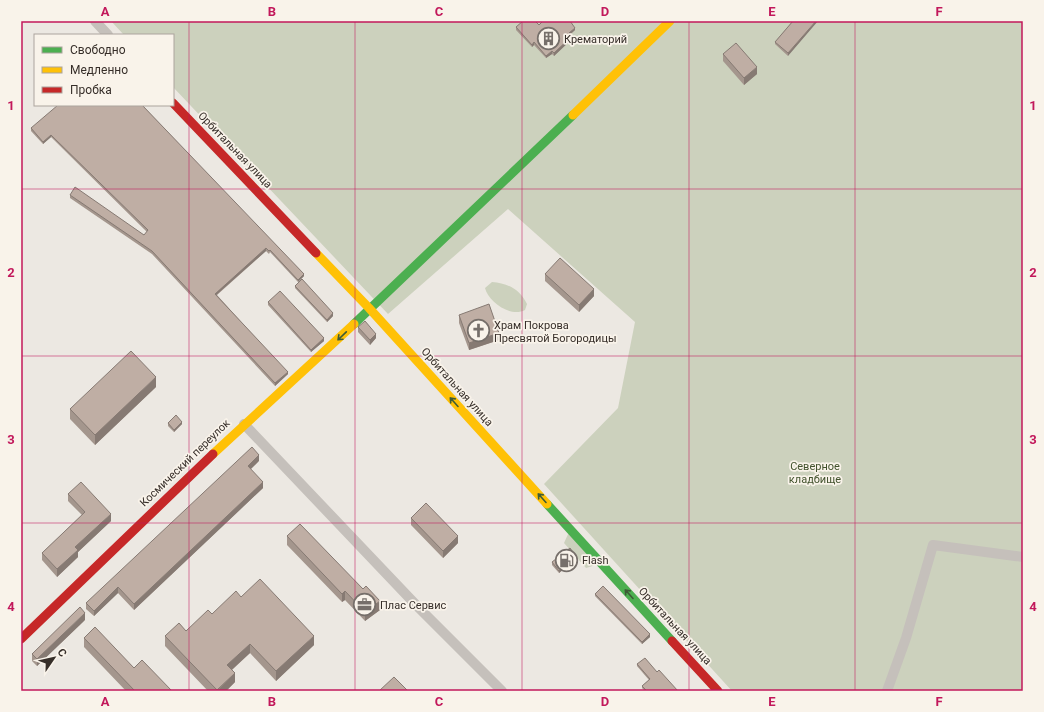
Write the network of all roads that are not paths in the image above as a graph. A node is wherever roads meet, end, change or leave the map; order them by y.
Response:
1 (95, 21) edge
2 (670, 21) edge
3 (107, 34) edge
4 (174, 104) edge
5 (369, 308) junction
6 (244, 424) junction
7 (1023, 557) edge
8 (21, 639) edge
9 (502, 691) edge
10 (718, 691) edge
11 (887, 691) edge

1 - 3 street
2 - 5 street, Космический переулок
4 - 5 street, Орбитальная улица
5 -> 6 street, Космический переулок
10 -> 5 street, Орбитальная улица
6 - 8 street, Космический переулок
6 - 9 street
7 - 11 street

